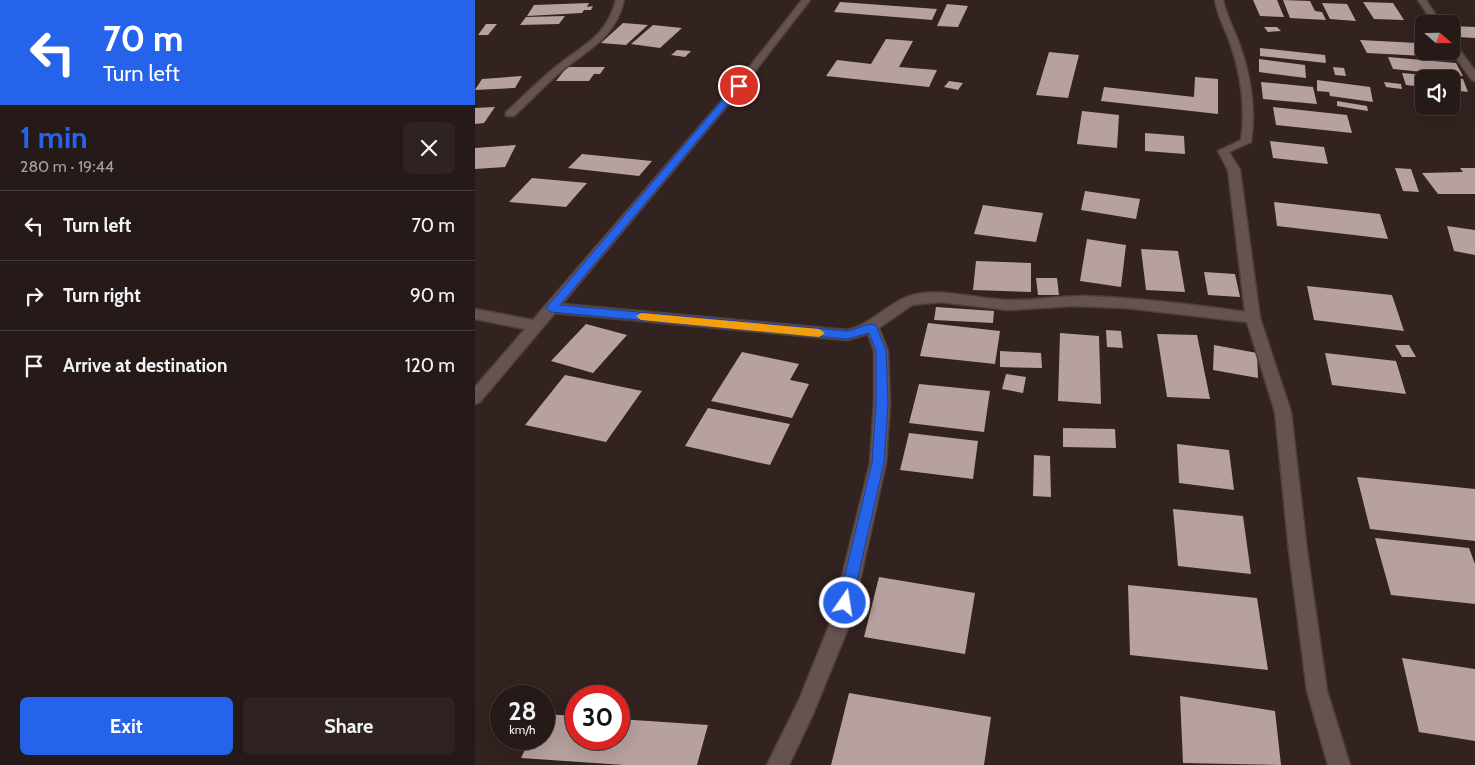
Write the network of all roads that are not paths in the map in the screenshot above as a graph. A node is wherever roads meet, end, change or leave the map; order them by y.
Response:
1 (620, 0) edge
2 (806, 0) edge
3 (1219, 0) edge
4 (1423, 0) edge
5 (1432, 15) edge
6 (1460, 57) edge
7 (1475, 78) edge
8 (510, 114) dead end
9 (551, 308) junction
10 (475, 314) edge
11 (1253, 318) junction
12 (535, 326) junction
13 (872, 327) junction
14 (475, 398) edge
15 (778, 765) edge
16 (1339, 765) edge

1 - 8 street
2 - 9 street
3 - 11 street
4 - 5 street
6 - 7 street
9 - 12 street
9 - 13 street
10 - 12 street
11 - 13 street
11 - 16 street
12 - 14 street
13 - 15 street

